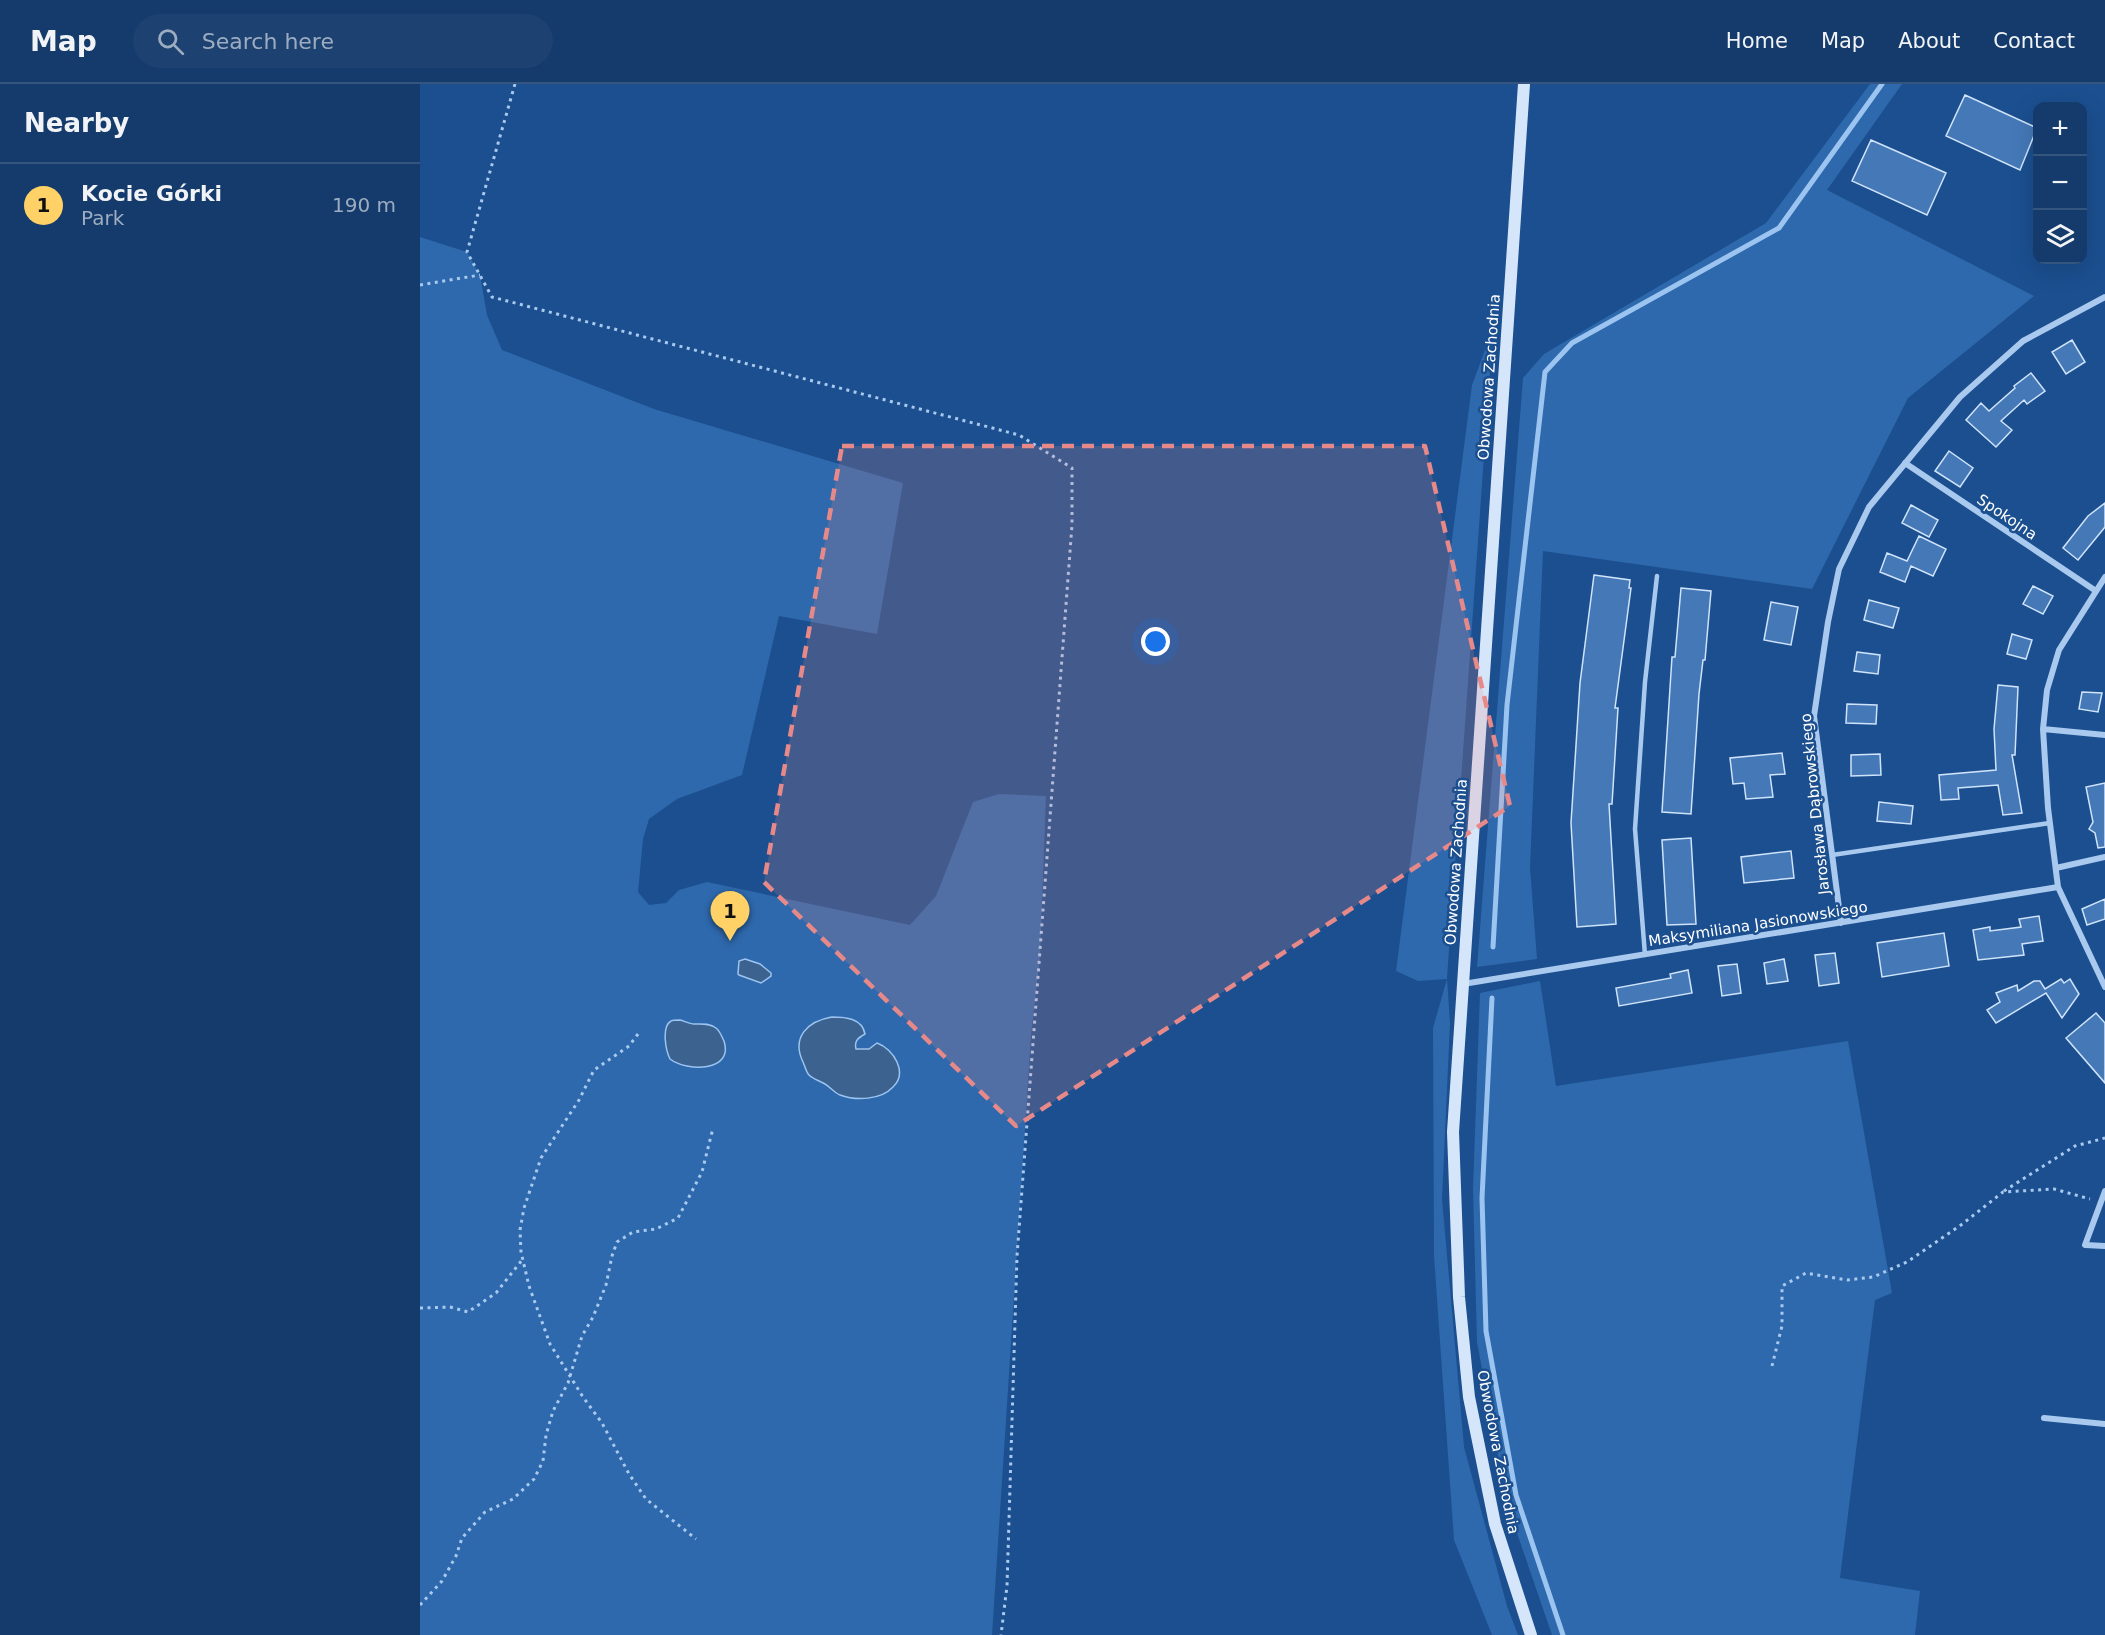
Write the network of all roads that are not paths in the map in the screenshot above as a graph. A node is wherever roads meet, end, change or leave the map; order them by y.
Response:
1 (1524, 84) edge
2 (2105, 297) edge
3 (1905, 463) junction
4 (1657, 576) dead end
5 (2105, 578) edge
6 (2096, 591) junction
7 (2043, 729) junction
8 (2105, 735) edge
9 (2050, 823) junction
10 (1832, 855) junction
11 (2105, 857) edge
12 (2056, 868) junction
13 (2058, 887) junction
14 (1840, 923) junction
15 (1645, 955) junction
16 (1463, 984) junction
17 (2105, 987) edge
18 (2105, 1191) edge
19 (2105, 1246) edge
20 (2044, 1418) dead end
21 (2105, 1424) edge
22 (1531, 1635) edge

1 - 16 main road, Obwodowa Zachodnia
2 - 3 street, Jarosława Dąbrowskiego
3 - 6 street, Spokojna
3 - 10 street, Jarosława Dąbrowskiego
4 - 15 lane
5 - 6 street
6 - 7 street
7 - 8 street
7 - 9 street
9 - 10 lane
9 - 12 street
10 - 14 street, Jarosława Dąbrowskiego
11 - 12 street
12 - 13 street
13 - 14 street, Maksymiliana Jasionowskiego
13 - 17 street
14 - 15 street, Maksymiliana Jasionowskiego
15 - 16 street, Maksymiliana Jasionowskiego
16 - 22 main road, Obwodowa Zachodnia
18 - 19 street
20 - 21 street

